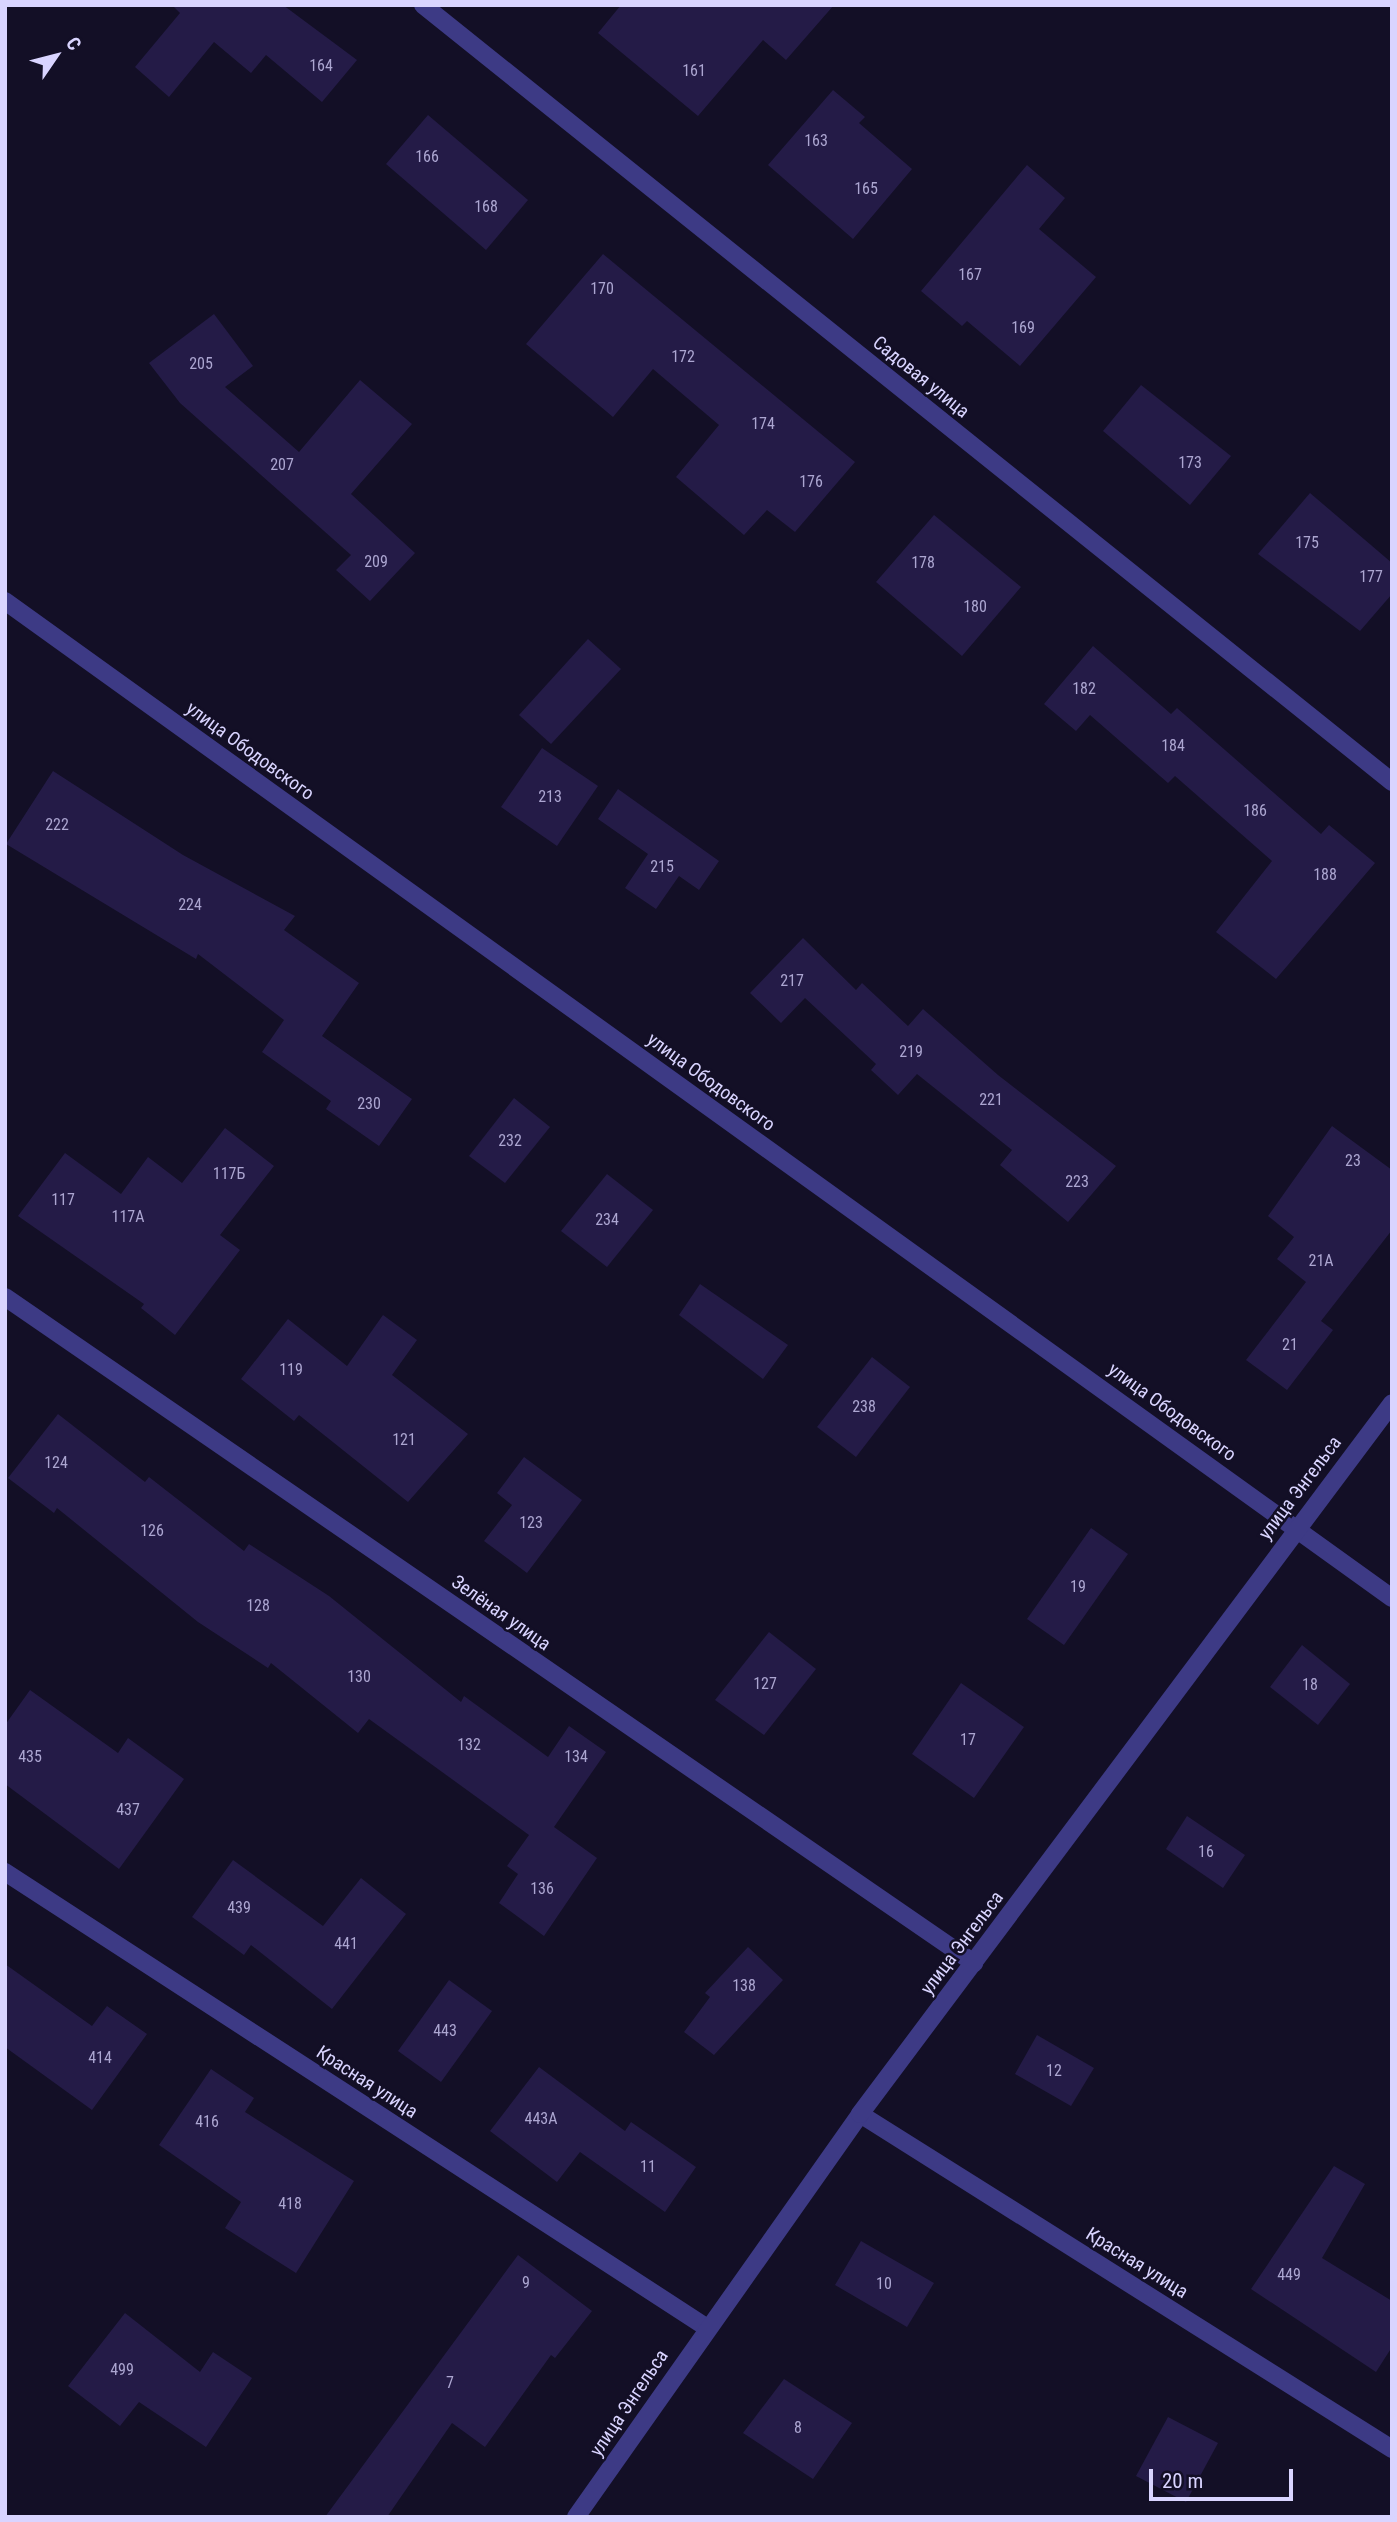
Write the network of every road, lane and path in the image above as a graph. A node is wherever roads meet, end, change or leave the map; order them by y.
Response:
1 (423, 5) edge
2 (5, 601) edge
3 (1392, 782) edge
4 (5, 1297) edge
5 (1392, 1403) edge
6 (1296, 1527) junction
7 (1392, 1598) edge
8 (5, 1872) edge
9 (974, 1963) junction
10 (860, 2114) junction
11 (706, 2327) junction
12 (1392, 2449) edge
13 (576, 2517) edge

1 - 3 street, Садовая улица
2 - 6 street, улица Ободовского
4 - 9 street, Зелёная улица
5 - 6 street, улица Энгельса
6 - 7 street, улица Ободовского
6 - 9 street, улица Энгельса
8 - 11 street, Красная улица
9 - 10 street, улица Энгельса
10 - 11 street, улица Энгельса
10 - 12 street, Красная улица
11 - 13 street, улица Энгельса

